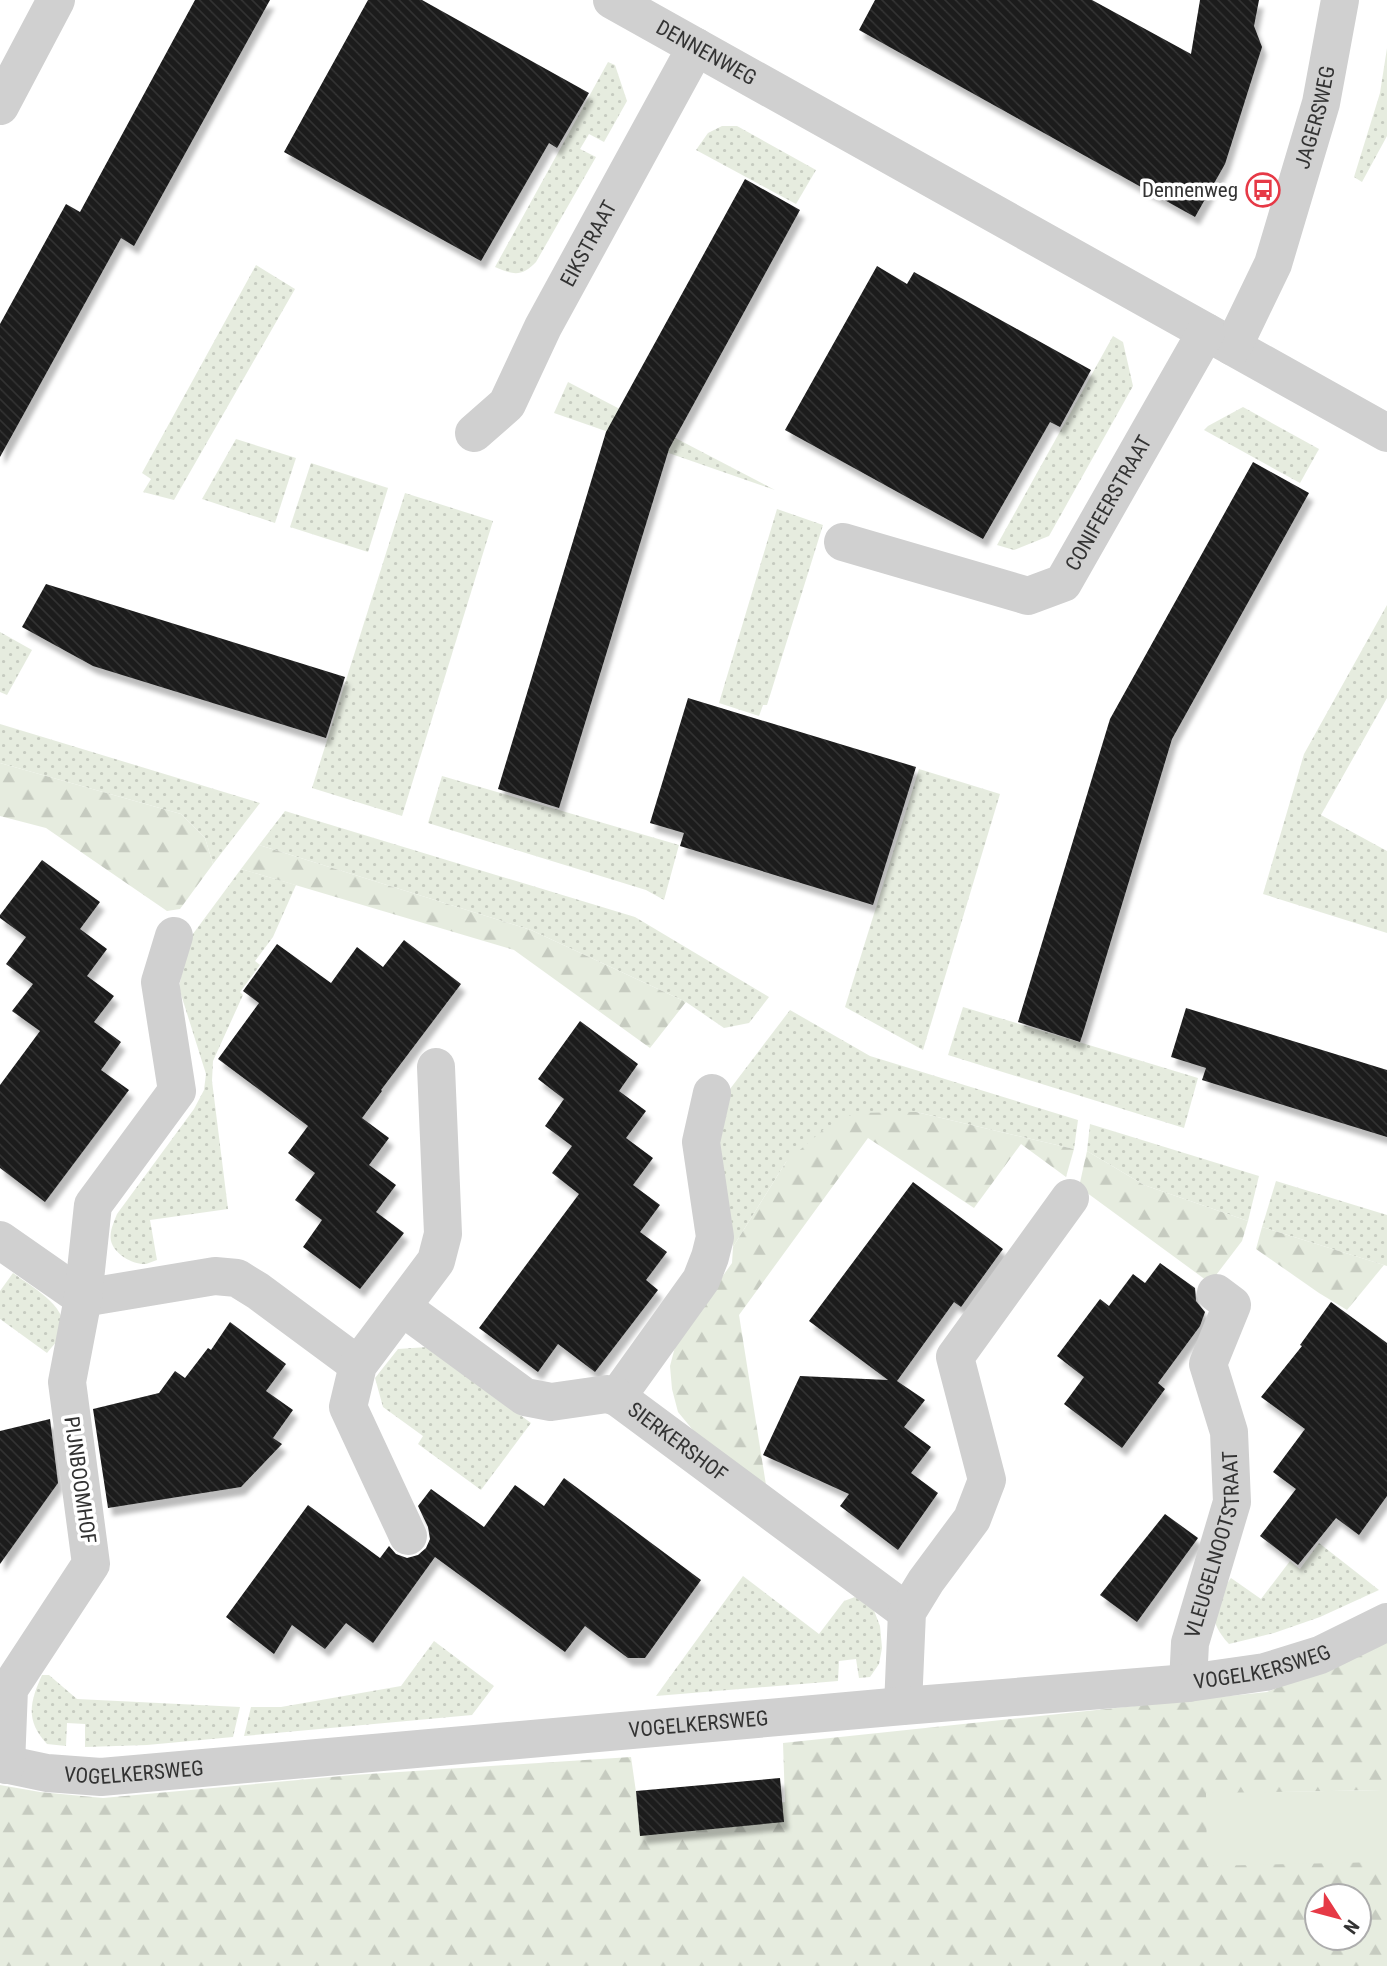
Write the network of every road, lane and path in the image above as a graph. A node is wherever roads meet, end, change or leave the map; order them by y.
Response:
1 (57, 0) edge
2 (1340, 0) edge
3 (624, 3) edge
4 (696, 47) junction
5 (0, 106) edge
6 (1219, 339) junction
7 (474, 432) dead end
8 (1387, 433) edge
9 (843, 541) dead end
10 (174, 936) dead end
11 (436, 1067) dead end
12 (712, 1093) dead end
13 (1070, 1198) dead end
14 (0, 1240) edge
15 (1216, 1293) dead end
16 (83, 1298) junction
17 (402, 1307) junction
18 (358, 1365) junction
19 (617, 1397) junction
20 (408, 1536) dead end
21 (907, 1612) junction
22 (1387, 1622) edge
23 (1188, 1684) junction
24 (903, 1706) junction
25 (3, 1764) edge

1 - 5 street
2 - 6 street, JAGERSWEG
3 - 4 street, DENNENWEG
4 - 6 street, DENNENWEG
4 - 7 street, EIKSTRAAT
6 - 8 street, DENNENWEG
6 - 9 street, CONIFEERSTRAAT
10 - 16 street, PIJNBOOMHOF
11 - 17 street
12 - 19 street, SIERKERSHOF
13 - 21 street
14 - 16 street
15 - 23 street, VLEUGELNOOTSTRAAT
16 - 18 street
16 - 25 street, PIJNBOOMHOF
17 - 18 street
17 - 19 street
18 - 20 street
19 - 21 street, SIERKERSHOF
21 - 24 street
22 - 23 street, VOGELKERSWEG
23 - 24 street, VOGELKERSWEG
24 - 25 street, VOGELKERSWEG

